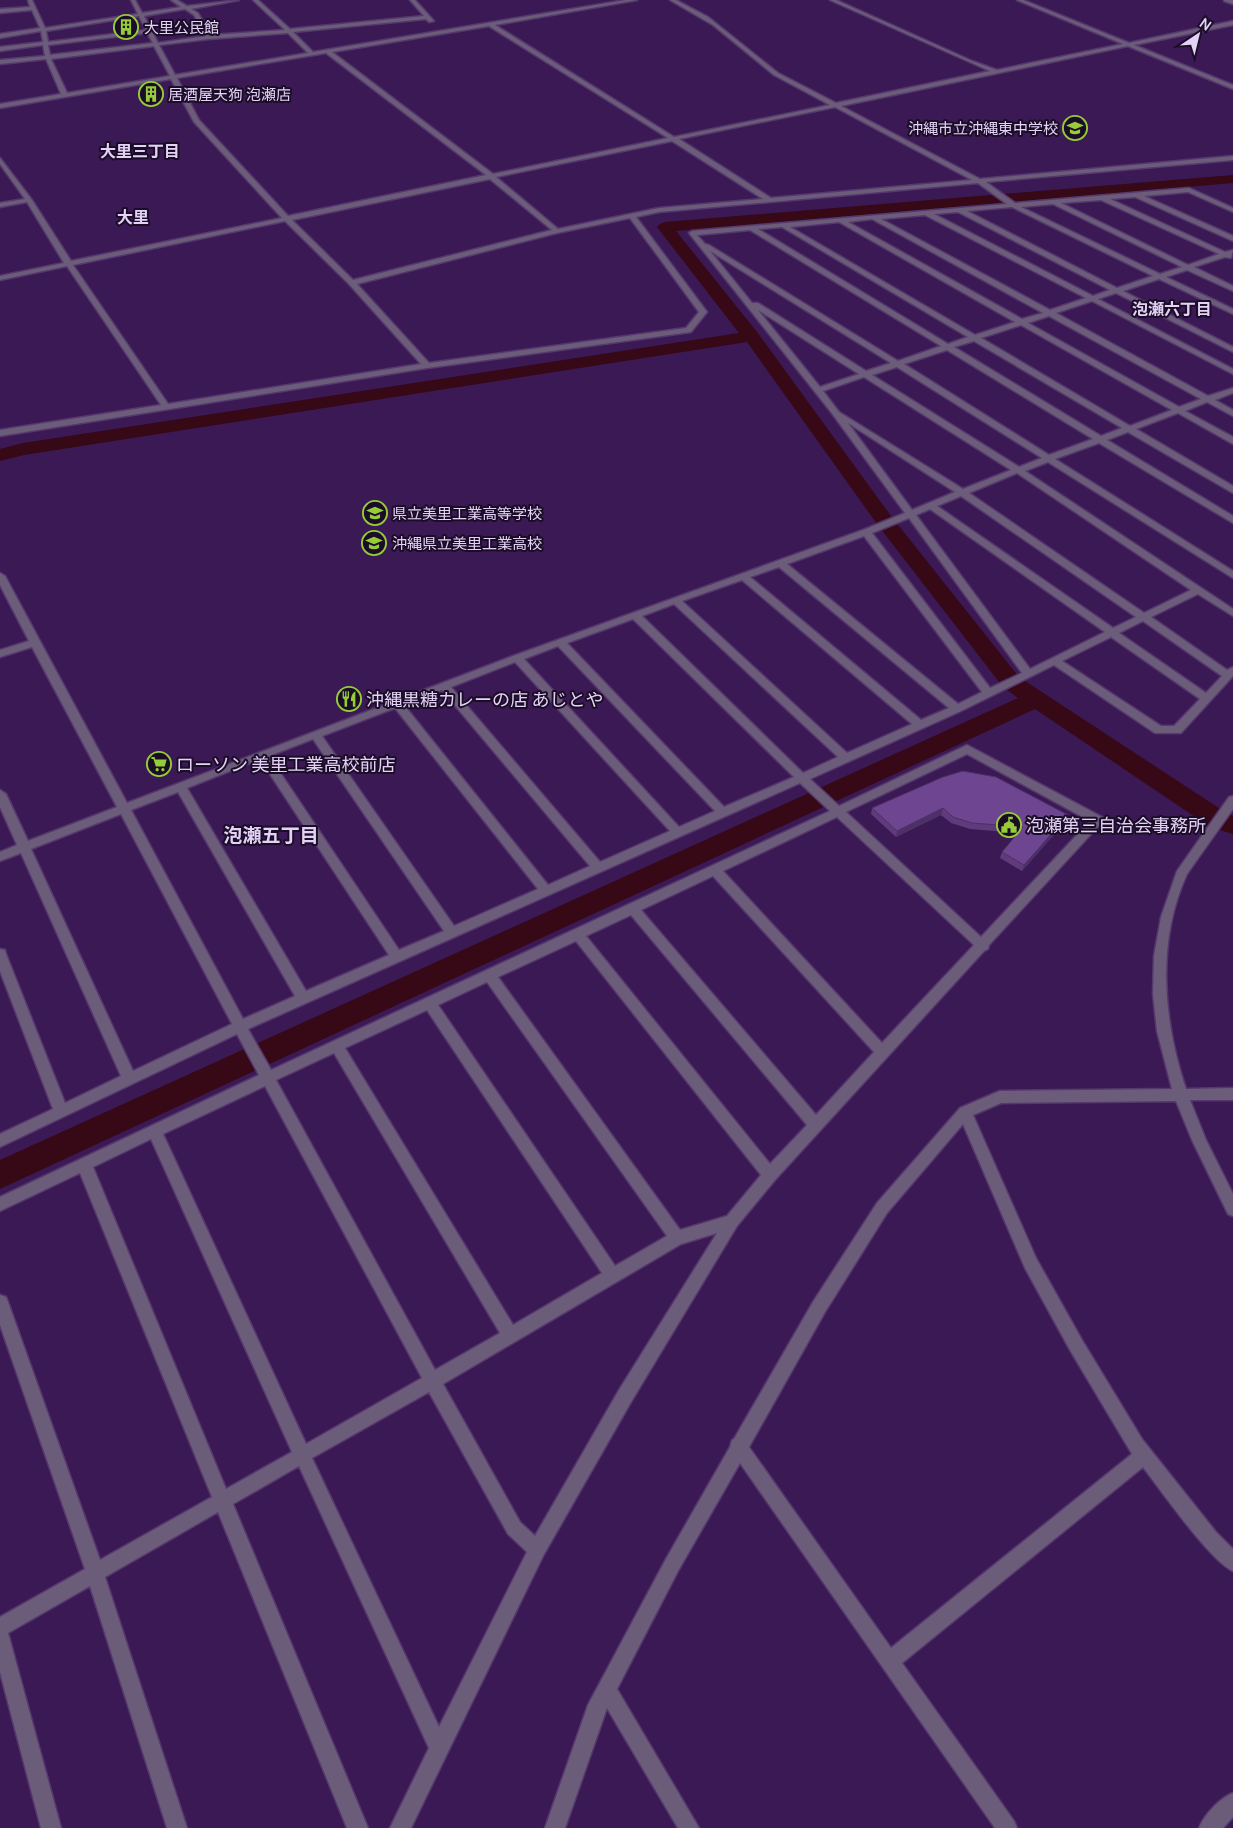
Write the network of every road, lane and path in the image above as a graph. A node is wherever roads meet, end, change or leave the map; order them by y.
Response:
1 (30, 0) edge
2 (133, 0) edge
3 (173, 0) edge
4 (237, 0) edge
5 (254, 0) edge
6 (412, 0) edge
7 (635, 0) edge
8 (672, 0) edge
9 (832, 0) edge
10 (1019, 0) edge
11 (1226, 0) edge
12 (1233, 2) edge
13 (32, 8) junction
14 (186, 8) junction
15 (0, 11) edge
16 (142, 16) junction
17 (427, 17) junction
18 (1233, 23) edge
19 (490, 24) junction
20 (43, 30) junction
21 (150, 31) junction
22 (289, 31) junction
23 (441, 31) junction
24 (0, 36) edge
25 (209, 37) junction
26 (154, 43) junction
27 (46, 44) junction
28 (1128, 44) junction
29 (0, 49) edge
30 (328, 52) junction
31 (313, 55) junction
32 (48, 57) junction
33 (0, 62) edge
34 (997, 72) junction
35 (174, 78) junction
36 (1233, 87) edge
37 (65, 96) junction
38 (837, 105) junction
39 (0, 106) edge
40 (673, 138) junction
41 (1233, 158) edge
42 (0, 160) edge
43 (491, 176) junction
44 (981, 182) junction
45 (1135, 194) junction
46 (1101, 197) junction
47 (29, 200) junction
48 (771, 201) junction
49 (1052, 201) junction
50 (1013, 204) junction
51 (0, 205) edge
52 (957, 209) junction
53 (1233, 210) edge
54 (925, 212) junction
55 (632, 216) junction
56 (873, 216) junction
57 (287, 219) junction
58 (840, 220) junction
59 (783, 225) junction
60 (751, 228) junction
61 (557, 231) junction
62 (1233, 239) edge
63 (698, 241) junction
64 (1231, 255) edge
65 (69, 264) junction
66 (1188, 267) junction
67 (1160, 276) junction
68 (0, 278) edge
69 (351, 283) junction
70 (1233, 289) edge
71 (1116, 291) junction
72 (746, 300) junction
73 (1091, 300) junction
74 (1233, 312) edge
75 (1050, 313) junction
76 (1020, 323) junction
77 (974, 338) junction
78 (947, 347) junction
79 (1233, 350) edge
80 (898, 364) junction
81 (427, 366) junction
82 (1233, 372) edge
83 (867, 374) junction
84 (818, 390) junction
85 (1233, 390) edge
86 (1208, 400) junction
87 (166, 407) junction
88 (834, 410) junction
89 (1179, 411) junction
90 (1233, 413) edge
91 (1129, 429) junction
92 (0, 433) edge
93 (1100, 440) junction
94 (1233, 441) edge
95 (1047, 458) junction
96 (1018, 470) junction
97 (1233, 490) edge
98 (962, 493) junction
99 (931, 506) junction
100 (910, 515) junction
101 (1233, 520) edge
102 (866, 532) junction
103 (780, 563) junction
104 (1233, 575) edge
105 (0, 576) edge
106 (743, 576) junction
107 (1198, 590) junction
108 (676, 601) junction
109 (1233, 613) edge
110 (635, 615) junction
111 (1144, 617) junction
112 (1112, 633) junction
113 (36, 642) junction
114 (560, 642) junction
115 (0, 654) edge
116 (517, 658) junction
117 (1055, 661) junction
118 (1231, 673) edge
119 (1028, 674) junction
120 (444, 686) junction
121 (988, 693) junction
122 (1207, 699) junction
123 (397, 703) junction
124 (957, 708) junction
125 (920, 725) junction
126 (315, 734) junction
127 (262, 754) junction
128 (846, 758) junction
129 (802, 778) junction
130 (180, 786) junction
131 (0, 794) edge
132 (1233, 800) edge
133 (124, 808) junction
134 (839, 812) junction
135 (723, 813) junction
136 (678, 833) junction
137 (25, 847) junction
138 (0, 858) edge
139 (598, 868) junction
140 (715, 870) junction
141 (546, 891) junction
142 (632, 908) junction
143 (452, 933) junction
144 (577, 933) junction
145 (983, 946) junction
146 (0, 954) edge
147 (397, 957) junction
148 (489, 975) junction
149 (304, 999) junction
150 (429, 1004) junction
151 (240, 1027) junction
152 (337, 1046) junction
153 (882, 1052) junction
154 (268, 1077) junction
155 (130, 1080) junction
156 (1179, 1094) junction
157 (1233, 1094) edge
158 (61, 1112) junction
159 (965, 1112) junction
160 (816, 1126) junction
161 (154, 1130) junction
162 (0, 1141) edge
163 (84, 1164) junction
164 (770, 1176) junction
165 (0, 1204) edge
166 (1233, 1209) edge
167 (732, 1221) junction
168 (677, 1238) junction
169 (612, 1275) junction
170 (0, 1302) edge
171 (510, 1335) junction
172 (432, 1381) junction
173 (738, 1446) junction
174 (302, 1455) junction
175 (1144, 1455) junction
176 (224, 1501) junction
177 (537, 1550) junction
178 (1233, 1562) edge
179 (95, 1573) junction
180 (0, 1627) edge
181 (0, 1637) edge
182 (890, 1662) junction
183 (607, 1690) junction
184 (439, 1748) junction
185 (1233, 1803) edge
186 (51, 1828) edge
187 (177, 1828) edge
188 (358, 1828) edge
189 (400, 1828) edge
190 (555, 1828) edge
191 (689, 1828) edge
192 (1006, 1828) edge
193 (1209, 1828) edge

1 - 13 street
2 - 16 street
3 - 14 street
4 - 14 street
5 - 22 street
6 - 17 street
7 - 19 street
8 - 38 street
9 - 34 street
10 - 28 street
11 - 12 street
13 - 15 street
13 - 20 street
14 - 16 street
14 - 25 street
16 - 20 street
16 - 21 street
17 - 22 street
17 - 23 street
18 - 28 street
19 - 23 street
19 - 40 street
20 - 24 street
20 - 27 street
21 - 26 street
21 - 27 street
22 - 25 street
22 - 31 street
23 - 30 street
25 - 26 street
26 - 32 street
26 - 35 street
27 - 29 street
27 - 32 street
28 - 34 street
28 - 36 street
30 - 31 street
30 - 43 street
31 - 35 street
32 - 33 street
32 - 37 street
34 - 38 street
35 - 37 street
35 - 57 street
37 - 39 street
38 - 40 street
38 - 44 street
40 - 43 street
40 - 48 street
41 - 44 street
42 - 47 street
43 - 57 street
43 - 61 street
44 - 48 street
44 - 50 street
45 - 46 street
45 - 53 street
45 - 62 street
46 - 49 street
46 - 64 street
47 - 51 street
47 - 65 street
48 - 55 street
49 - 50 street
49 - 66 street
50 - 52 street
50 - 67 street
52 - 54 street
52 - 71 street
54 - 56 street
54 - 73 street
55 - 61 street
55 - 81 street
56 - 58 street
56 - 75 street
57 - 65 street
57 - 69 street
58 - 59 street
58 - 76 street
59 - 60 street
59 - 77 street
60 - 63 street
60 - 78 street
61 - 69 street
63 - 72 street
63 - 80 street
64 - 66 street
65 - 68 street
65 - 87 street
66 - 67 street
66 - 70 street
67 - 71 street
67 - 74 street
69 - 81 street
71 - 73 street
71 - 79 street
72 - 83 street
72 - 84 street
73 - 75 street
73 - 82 street
75 - 76 street
75 - 86 street
76 - 77 street
76 - 89 street
77 - 78 street
77 - 91 street
78 - 80 street
78 - 93 street
80 - 83 street
80 - 95 street
81 - 87 street
83 - 84 street
83 - 96 street
84 - 88 street
85 - 86 street
86 - 89 street
86 - 90 street
87 - 92 street
88 - 98 street
88 - 100 street
89 - 91 street
89 - 94 street
91 - 93 street
91 - 97 street
93 - 95 street
93 - 101 street
95 - 96 street
95 - 104 street
96 - 98 street
96 - 107 street
98 - 99 street
98 - 111 street
99 - 100 street
99 - 112 street
100 - 102 street
100 - 119 street
102 - 103 street
102 - 121 street
103 - 106 street
103 - 124 street
105 - 113 street
106 - 108 street
106 - 125 street
107 - 109 street
107 - 111 street
108 - 110 street
108 - 128 street
110 - 114 street
110 - 129 street
111 - 112 street
111 - 118 street
112 - 117 street
112 - 122 street
113 - 115 street
113 - 133 street
114 - 116 street
114 - 135 street
116 - 120 street
116 - 136 street
117 - 119 street
117 - 122 street
118 - 122 street
119 - 121 street
120 - 123 street
120 - 139 street
121 - 124 street
123 - 126 street
123 - 141 street
124 - 125 street
125 - 128 street
126 - 127 street
126 - 143 street
127 - 130 street
127 - 147 street
128 - 129 street
129 - 134 street
129 - 135 street
130 - 133 street
130 - 149 street
131 - 137 street
132 - 156 street
133 - 137 street
133 - 151 street
134 - 140 street
134 - 145 street
134 - 145 street
135 - 136 street
136 - 139 street
137 - 138 street
137 - 155 street
139 - 141 street
140 - 142 street
140 - 153 street
141 - 143 street
142 - 144 street
142 - 160 street
143 - 147 street
144 - 148 street
144 - 164 street
145 - 153 street
146 - 158 street
147 - 149 street
148 - 150 street
148 - 168 street
149 - 151 street
150 - 152 street
150 - 169 street
151 - 154 street
151 - 155 street
152 - 154 street
152 - 171 street
153 - 160 street
154 - 161 street
154 - 172 street
155 - 158 street
156 - 157 street
156 - 159 street
156 - 166 street
158 - 162 street
159 - 173 street
159 - 175 street
160 - 164 street
161 - 163 street
161 - 174 street
163 - 165 street
163 - 176 street
164 - 167 street
167 - 168 street
167 - 177 street
168 - 169 street
169 - 171 street
170 - 179 street
171 - 172 street
172 - 174 street
172 - 177 street
173 - 182 street
173 - 183 street
174 - 176 street
174 - 184 street
175 - 178 street
175 - 182 street
176 - 179 street
176 - 188 street
177 - 184 street
179 - 180 street
179 - 187 street
181 - 186 street
182 - 192 street
183 - 190 street
183 - 191 street
184 - 189 street
185 - 193 street

